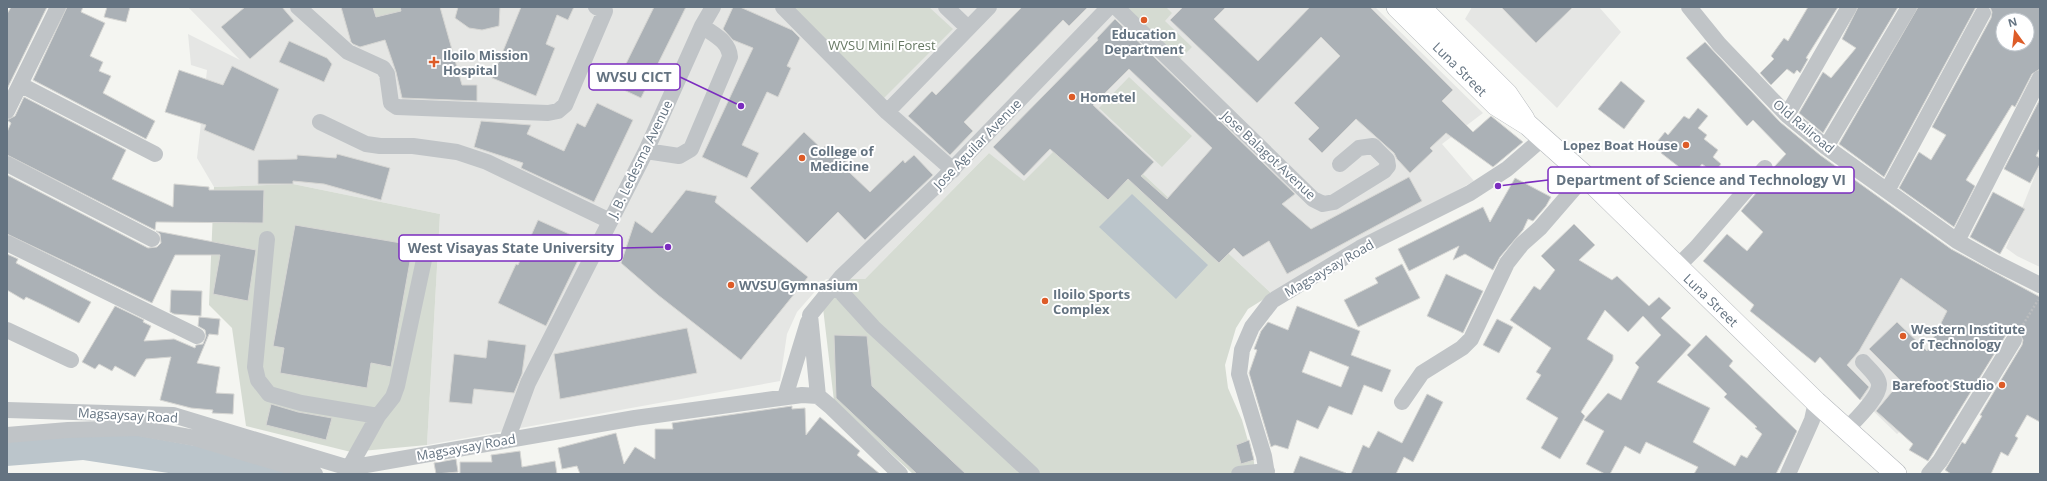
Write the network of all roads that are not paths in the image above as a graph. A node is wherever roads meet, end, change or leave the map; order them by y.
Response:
1 (58, 7) edge
2 (298, 7) edge
3 (713, 7) edge
4 (783, 7) edge
5 (946, 7) edge
6 (989, 7) edge
7 (1109, 7) edge
8 (1116, 7) edge
9 (1397, 7) edge
10 (1420, 7) edge
11 (1689, 7) edge
12 (1849, 7) edge
13 (1909, 7) edge
14 (600, 9) edge
15 (1983, 13) dead end
16 (702, 26) junction
17 (968, 28) junction
18 (2040, 78) edge
19 (21, 85) junction
20 (7, 111) edge
21 (887, 112) junction
22 (1787, 115) junction
23 (320, 122) dead end
24 (1535, 131) junction
25 (1826, 147) junction
26 (646, 151) junction
27 (155, 154) dead end
28 (7, 164) edge
29 (1340, 164) dead end
30 (1765, 168) dead end
31 (953, 170) junction
32 (1585, 176) junction
33 (1887, 191) junction
34 (610, 221) junction
35 (152, 239) dead end
36 (268, 239) dead end
37 (1957, 241) junction
38 (7, 244) edge
39 (425, 255) dead end
40 (1676, 267) junction
41 (836, 282) junction
42 (2040, 285) edge
43 (810, 315) junction
44 (7, 330) edge
45 (197, 336) dead end
46 (2014, 340) road end
47 (71, 360) dead end
48 (1863, 362) dead end
49 (818, 396) junction
50 (785, 397) junction
51 (1402, 402) dead end
52 (1816, 402) junction
53 (7, 410) edge
54 (378, 416) junction
55 (1846, 430) junction
56 (7, 435) edge
57 (507, 440) junction
58 (351, 471) edge
59 (1267, 473) edge
60 (315, 474) edge
61 (900, 474) edge
62 (1032, 474) edge
63 (1239, 474) edge
64 (1788, 474) edge
65 (1896, 474) edge
66 (1929, 474) edge

1 - 19 street
2 - 14 street
3 - 16 street, J. B. Ledesma Avenue
4 - 21 street
5 - 17 street
6 - 17 street
7 - 31 street, Jose Aguilar Avenue
8 - 29 street, Jose Balagot Avenue
9 - 24 main road, Luna Street
10 - 24 main road, Luna Street
11 - 22 street, Old Railroad
12 - 22 street
13 - 25 street
15 - 33 street
16 - 26 street, J. B. Ledesma Avenue
16 - 26 street
17 - 21 street
18 - 37 street
19 - 20 street
19 - 27 street
21 - 31 street
22 - 25 street, Old Railroad
23 - 34 street
24 - 32 main road, Luna Street
24 - 59 street, Magsaysay Road
25 - 33 street, Old Railroad
26 - 34 street, J. B. Ledesma Avenue
28 - 35 street
30 - 40 street
31 - 41 street, Jose Aguilar Avenue
32 - 40 main road, Luna Street
32 - 51 street
33 - 37 street, Old Railroad
34 - 57 street, J. B. Ledesma Avenue
36 - 54 street
37 - 42 street, Old Railroad
38 - 45 street
39 - 54 street
40 - 52 main road, Luna Street
41 - 43 street, Jose Aguilar Avenue
41 - 62 street
43 - 49 street
43 - 50 street
44 - 47 street
46 - 66 street
48 - 55 street
49 - 50 street, Magsaysay Road
49 - 61 street
50 - 57 street, Magsaysay Road
52 - 55 main road, Luna Street
52 - 64 street
53 - 58 street, Magsaysay Road
54 - 58 street
55 - 65 main road, Luna Street
56 - 60 street
57 - 58 street, Magsaysay Road
59 - 63 street

